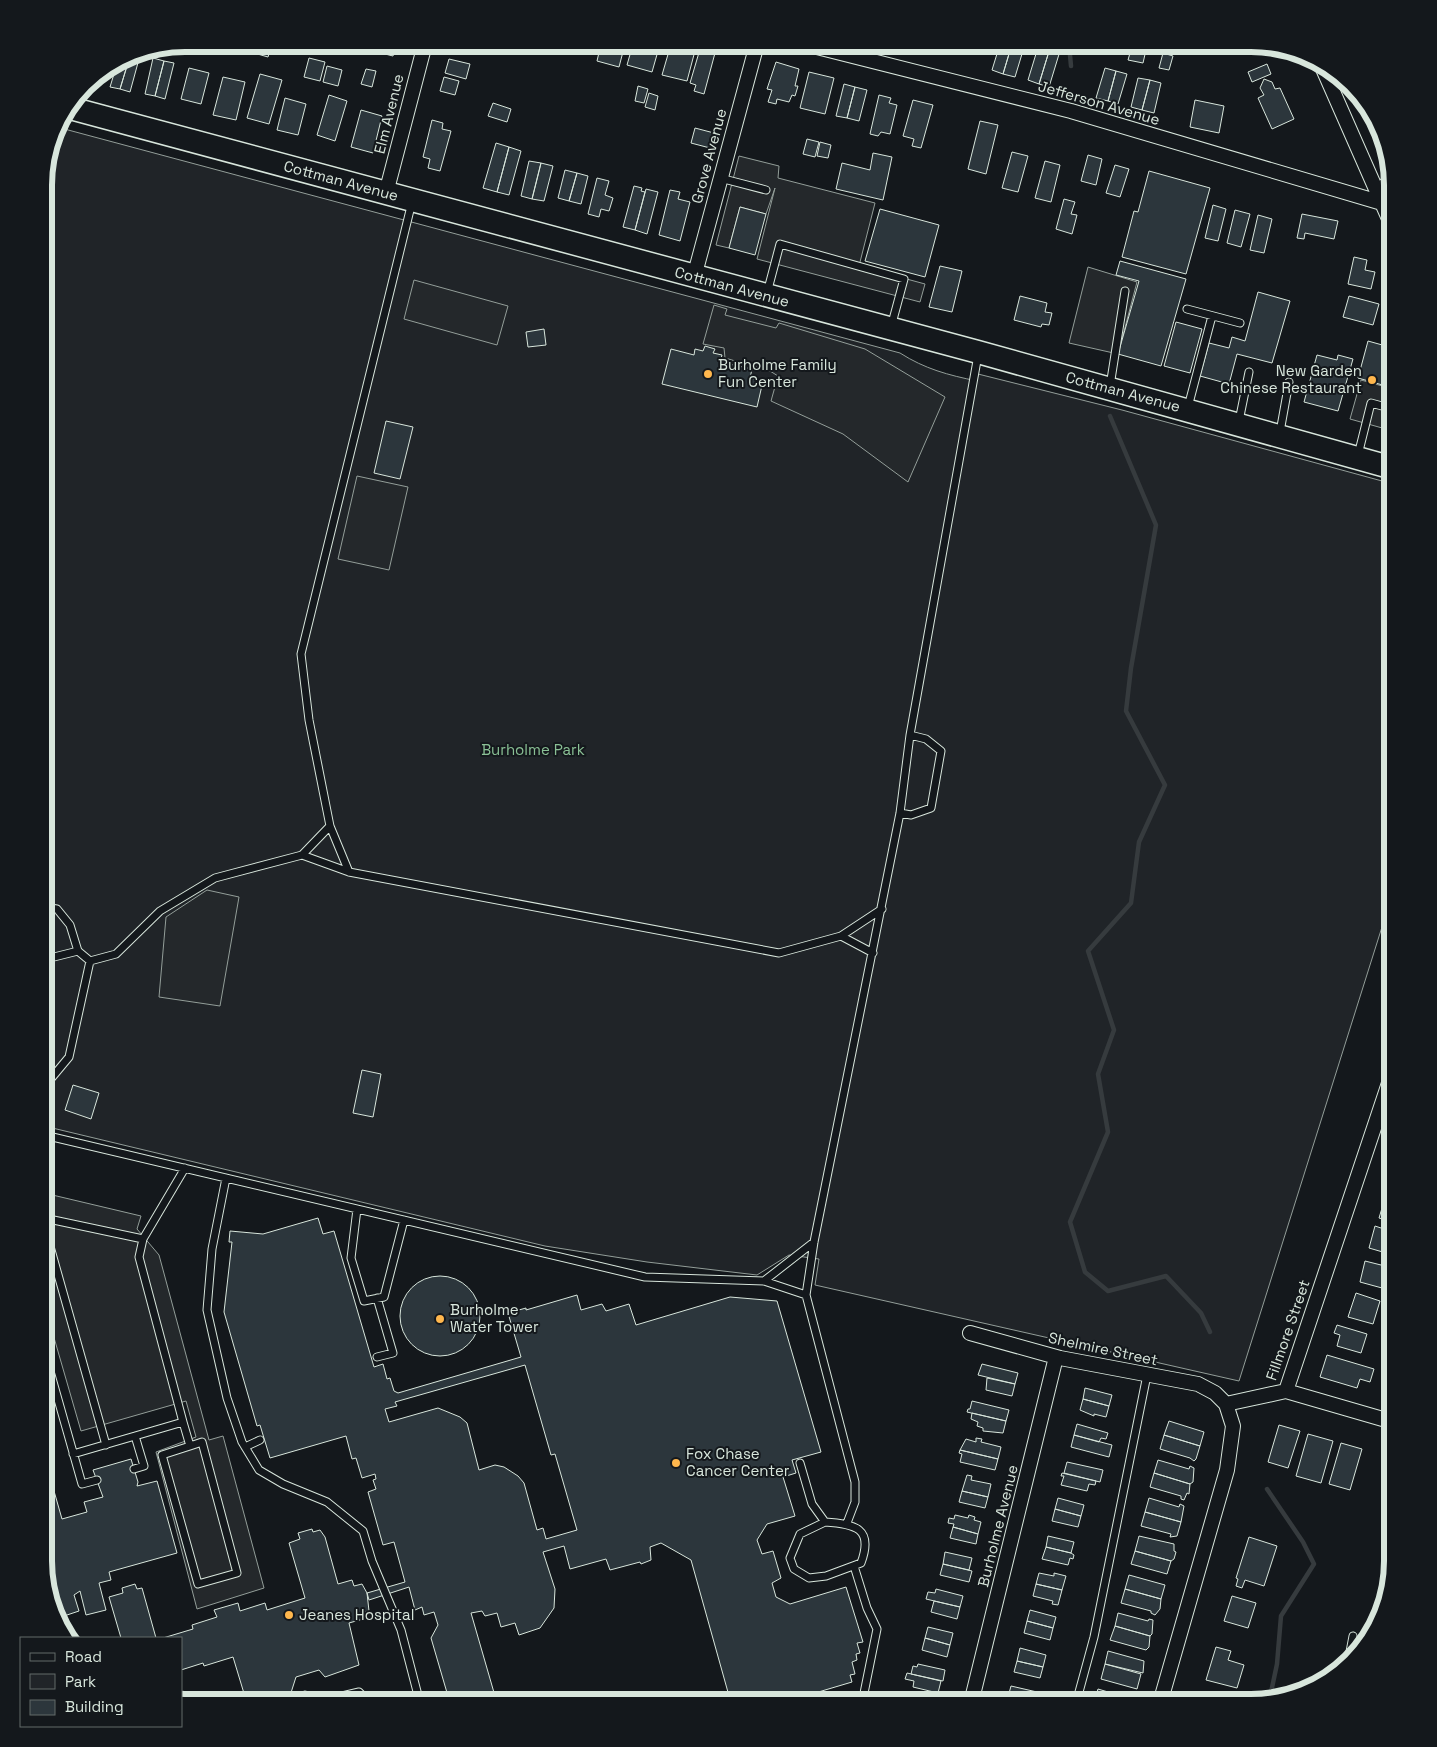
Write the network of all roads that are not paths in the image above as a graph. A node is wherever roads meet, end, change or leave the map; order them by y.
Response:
1 (423, 52) edge
2 (755, 53) edge
3 (839, 53) edge
4 (1326, 76) edge
5 (77, 110) edge
6 (719, 178) junction
7 (1384, 182) edge
8 (1376, 189) junction
9 (766, 190) dead end
10 (386, 193) junction
11 (412, 200) junction
12 (1382, 203) junction
13 (1384, 208) edge
14 (694, 276) junction
15 (1125, 291) dead end
16 (766, 296) junction
17 (1187, 309) dead end
18 (1212, 316) junction
19 (1240, 323) dead end
20 (890, 330) junction
21 (978, 352) junction
22 (1249, 372) dead end
23 (1289, 382) dead end
24 (1110, 389) junction
25 (1384, 407) edge
26 (1187, 410) junction
27 (1238, 424) junction
28 (1280, 435) junction
29 (1357, 458) junction
30 (1384, 466) edge
31 (910, 734) junction
32 (900, 813) junction
33 (330, 826) junction
34 (302, 855) junction
35 (349, 872) junction
36 (52, 908) edge
37 (882, 909) junction
38 (841, 936) junction
39 (78, 951) junction
40 (873, 953) junction
41 (52, 957) edge
42 (90, 961) junction
43 (52, 1078) edge
44 (1384, 1098) edge
45 (52, 1138) edge
46 (185, 1168) junction
47 (226, 1178) junction
48 (357, 1209) junction
49 (52, 1220) edge
50 (404, 1220) junction
51 (143, 1239) junction
52 (814, 1242) junction
53 (52, 1254) edge
54 (764, 1281) junction
55 (806, 1295) junction
56 (377, 1298) junction
57 (970, 1333) dead end
58 (377, 1357) dead end
59 (1056, 1357) junction
60 (1147, 1375) junction
61 (52, 1379) edge
62 (1286, 1391) junction
63 (1226, 1404) junction
64 (1384, 1419) edge
65 (184, 1422) junction
66 (135, 1436) junction
67 (260, 1440) dead end
68 (106, 1445) junction
69 (190, 1446) junction
70 (245, 1447) junction
71 (73, 1454) junction
72 (800, 1463) dead end
73 (134, 1469) dead end
74 (97, 1480) dead end
75 (825, 1522) junction
76 (848, 1523) junction
77 (854, 1566) junction
78 (1353, 1636) dead end
79 (1351, 1649) edge
80 (418, 1694) edge
81 (864, 1694) edge
82 (973, 1694) edge
83 (1078, 1694) edge
84 (1163, 1694) edge

1 - 10 street, Elm Avenue
2 - 6 street, Grove Avenue
3 - 12 street, Jefferson Avenue
4 - 8 street
5 - 10 main road, Cottman Avenue
6 - 9 lane
6 - 14 street, Grove Avenue
7 - 8 lane
8 - 12 street
10 - 11 main road, Cottman Avenue
11 - 14 main road, Cottman Avenue
11 - 33 lane
12 - 13 street
14 - 16 main road, Cottman Avenue
15 - 24 lane
16 - 20 main road, Cottman Avenue
16 - 20 lane
17 - 18 lane
18 - 19 lane
18 - 26 lane
20 - 21 main road, Cottman Avenue
21 - 24 main road, Cottman Avenue
21 - 31 lane
22 - 27 lane
23 - 28 lane
24 - 26 main road, Cottman Avenue
25 - 29 lane
26 - 27 main road, Cottman Avenue
27 - 28 main road, Cottman Avenue
28 - 29 main road, Cottman Avenue
29 - 30 main road, Cottman Avenue
31 - 32 lane
31 - 32 lane
32 - 37 lane
33 - 34 lane
33 - 35 lane
34 - 35 lane
34 - 42 lane
35 - 38 lane
36 - 39 lane
37 - 38 lane
37 - 40 lane
38 - 40 lane
39 - 41 lane
39 - 42 lane
40 - 52 lane
42 - 43 lane
44 - 62 street, Fillmore Street
45 - 46 lane
46 - 47 lane
46 - 51 lane
47 - 48 lane
47 - 70 lane
48 - 50 lane
48 - 56 lane
49 - 51 lane
50 - 54 lane
50 - 56 lane
51 - 65 lane
52 - 54 lane
52 - 55 lane
53 - 68 lane
54 - 55 lane
55 - 76 lane
56 - 58 lane
57 - 59 street, Shelmire Street
59 - 60 street, Shelmire Street
59 - 82 street, Burholme Avenue
60 - 63 street, Shelmire Street
60 - 83 lane
61 - 71 lane
62 - 63 street, Fillmore Street
62 - 64 street
63 - 84 street
65 - 66 lane
65 - 69 lane
66 - 68 lane
66 - 73 lane
67 - 70 lane
68 - 71 lane
69 - 69 lane
70 - 80 lane
71 - 74 lane
72 - 75 lane
75 - 76 lane
75 - 77 lane
76 - 77 lane
77 - 81 lane
78 - 79 lane

